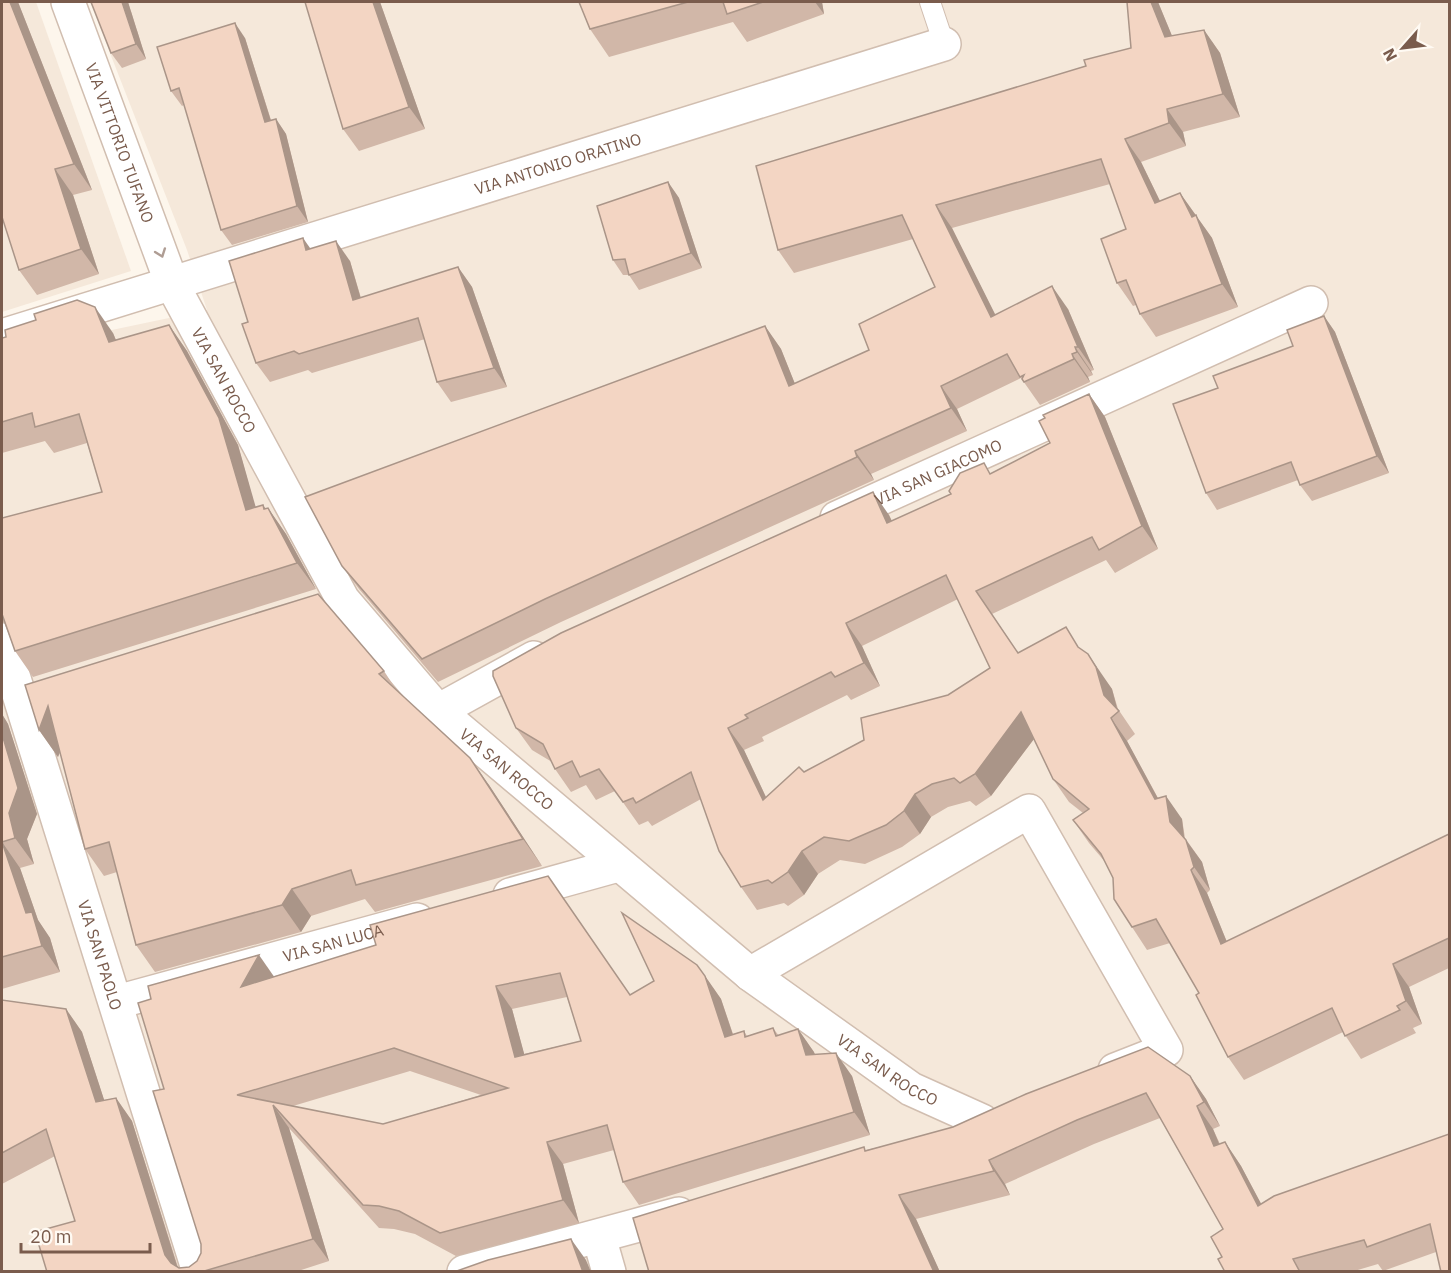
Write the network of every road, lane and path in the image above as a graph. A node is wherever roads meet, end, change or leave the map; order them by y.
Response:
1 (68, 2) edge
2 (930, 2) edge
3 (944, 44) joint
4 (172, 284) junction
5 (1311, 303) dead end
6 (2, 336) edge
7 (809, 531) edge
8 (343, 600) junction
9 (310, 610) edge
10 (2, 640) edge
11 (559, 645) edge
12 (53, 690) edge
13 (11, 703) edge
14 (438, 711) junction
15 (618, 865) junction
16 (481, 903) edge
17 (447, 912) edge
18 (750, 974) junction
19 (117, 1002) junction
20 (1090, 1080) edge
21 (1015, 1109) edge
22 (982, 1121) junction
23 (938, 1135) edge
24 (702, 1207) edge
25 (599, 1237) junction
26 (199, 1272) edge
27 (465, 1272) edge
28 (609, 1272) edge

1 -> 4 street, VIA VITTORIO TUFANO
2 - 3 lane
3 - 4 street, VIA ANTONIO ORATINO
4 - 6 street, VIA ANTONIO ORATINO
4 - 8 street, VIA SAN ROCCO
5 - 7 street, VIA SAN GIACOMO
8 - 9 street
8 - 14 street, VIA SAN ROCCO
10 - 13 street, VIA SAN PAOLO
11 - 14 street
12 - 13 street
13 - 19 street, VIA SAN PAOLO
14 - 15 street, VIA SAN ROCCO
15 - 16 street
15 - 18 street, VIA SAN ROCCO
17 - 19 street, VIA SAN LUCA
18 - 20 street
18 - 22 street, VIA SAN ROCCO
19 - 26 street, VIA SAN PAOLO
21 - 22 street
22 - 23 street
24 - 25 street
25 - 27 street
25 - 28 street

